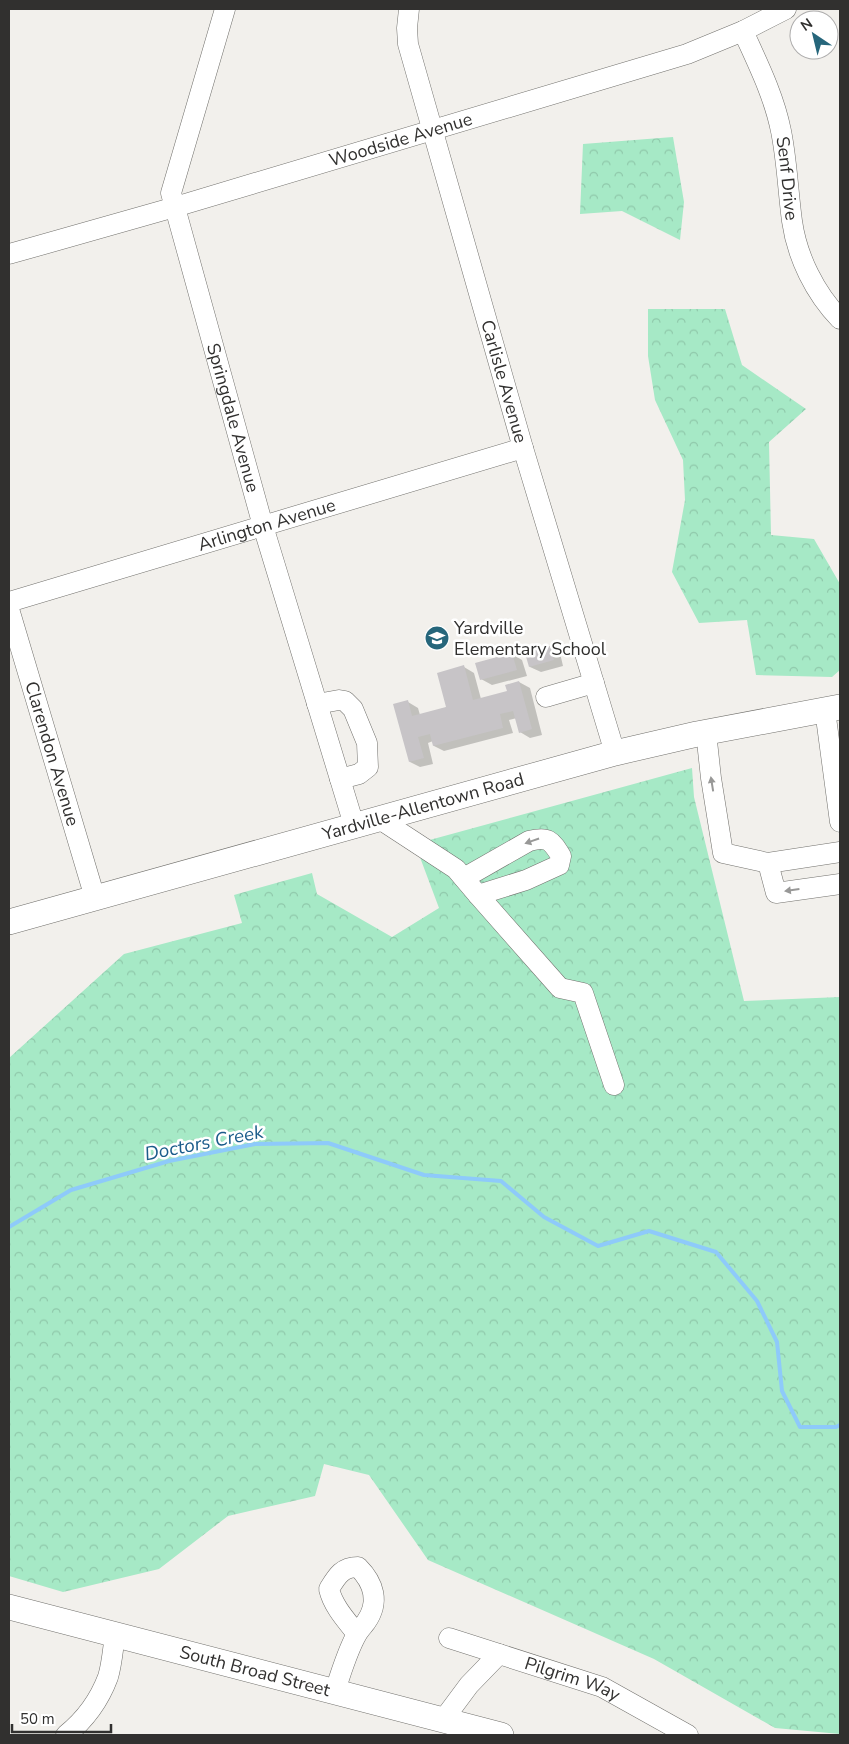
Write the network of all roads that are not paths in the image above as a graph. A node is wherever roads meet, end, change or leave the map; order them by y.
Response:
1 (225, 9) edge
2 (409, 9) edge
3 (786, 9) edge
4 (743, 31) junction
5 (433, 130) junction
6 (175, 207) junction
7 (9, 254) edge
8 (840, 319) edge
9 (523, 448) junction
10 (263, 526) junction
11 (9, 602) edge
12 (9, 609) edge
13 (594, 683) junction
14 (546, 697) dead end
15 (317, 704) junction
16 (833, 708) edge
17 (706, 732) junction
18 (615, 753) junction
19 (835, 753) edge
20 (340, 779) junction
21 (378, 818) junction
22 (840, 822) edge
23 (354, 825) junction
24 (840, 852) edge
25 (768, 863) junction
26 (464, 878) junction
27 (840, 884) edge
28 (478, 896) junction
29 (95, 898) junction
30 (9, 922) edge
31 (614, 1085) dead end
32 (9, 1608) edge
33 (357, 1634) dead end
34 (115, 1635) junction
35 (449, 1638) dead end
36 (499, 1654) junction
37 (334, 1693) junction
38 (443, 1720) junction
39 (66, 1735) edge
40 (501, 1735) edge
41 (688, 1735) edge

1 - 6 street, Springdale Avenue
2 - 5 street, Carlisle Avenue
3 - 4 street, Woodside Avenue
4 - 5 street, Woodside Avenue
4 - 8 street, Senf Drive
5 - 6 street, Woodside Avenue
5 - 9 street, Carlisle Avenue
6 - 7 street, Woodside Avenue
6 - 10 street, Springdale Avenue
9 - 10 street, Arlington Avenue
9 - 13 street, Carlisle Avenue
10 - 11 street, Arlington Avenue
10 - 15 street, Springdale Avenue
12 - 29 street, Clarendon Avenue
13 - 14 street
13 - 18 street, Carlisle Avenue
15 - 20 street, Springdale Avenue
15 - 20 street
16 - 17 main road, Yardville-Allentown Road
16 - 19 street
17 - 18 main road, Yardville-Allentown Road
25 -> 17 street
18 - 21 main road, Yardville-Allentown Road
19 - 22 street
20 - 23 street, Springdale Avenue
21 - 23 main road, Yardville-Allentown Road
21 - 26 street
23 - 29 main road, Yardville-Allentown Road
24 - 25 street
27 -> 25 street
26 - 28 street
28 -> 26 street
28 - 31 street
29 - 30 main road, Yardville-Allentown Road
32 - 34 main road, South Broad Street
33 - 37 street
34 - 37 main road, South Broad Street
34 - 39 street
35 - 36 street, Pilgrim Way
36 - 38 street
36 - 41 street, Pilgrim Way
37 - 38 main road, South Broad Street
38 - 40 main road, South Broad Street

